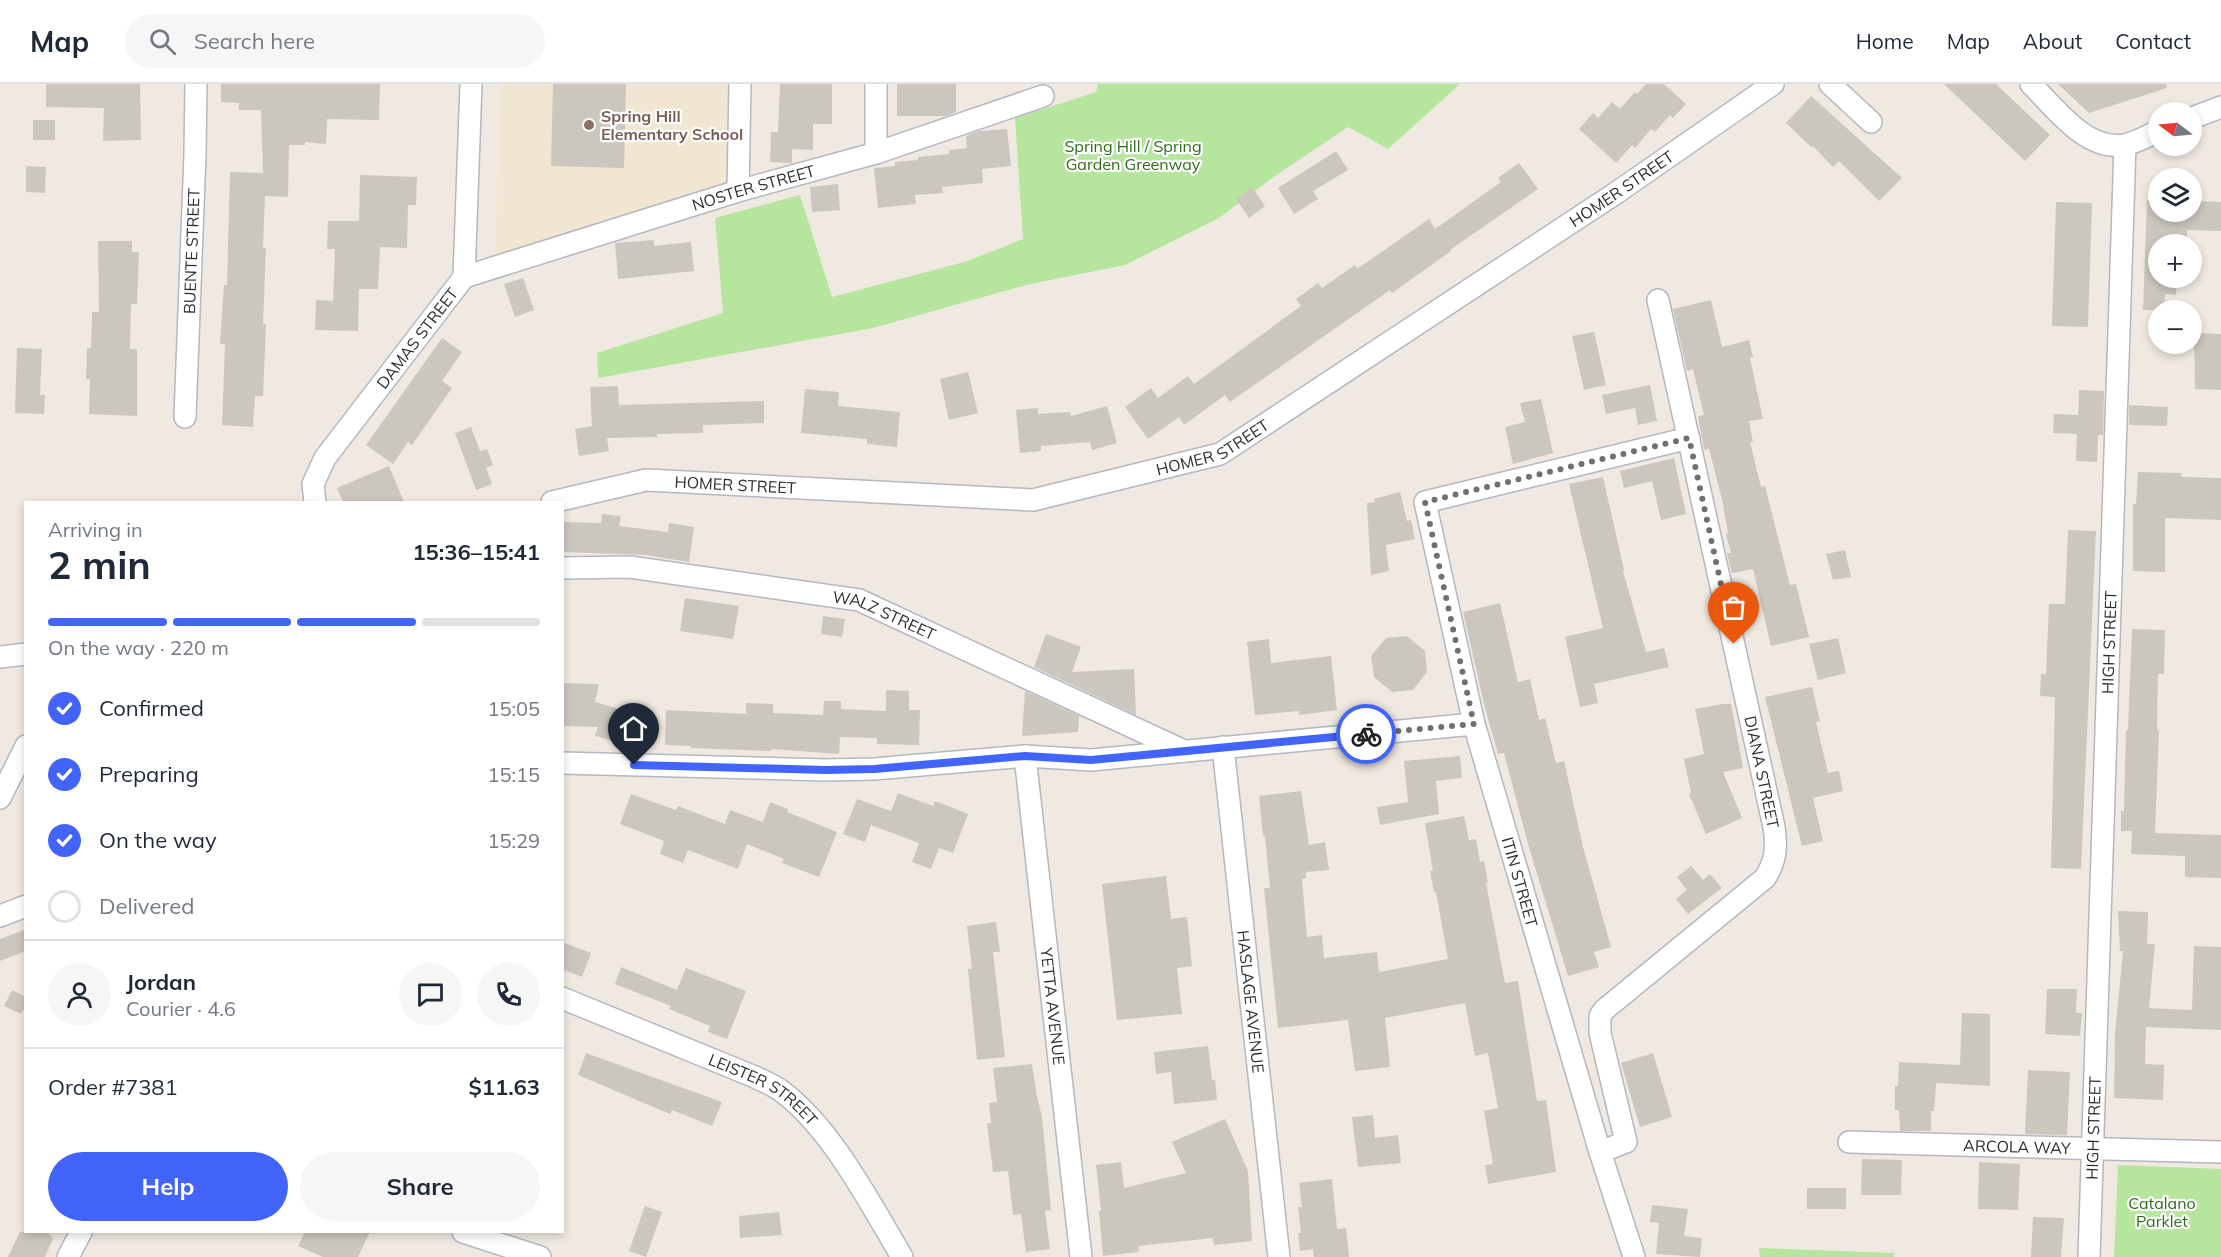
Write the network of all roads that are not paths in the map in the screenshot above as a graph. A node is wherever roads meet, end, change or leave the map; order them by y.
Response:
1 (196, 84) edge
2 (471, 84) edge
3 (740, 84) edge
4 (876, 84) edge
5 (1773, 84) edge
6 (1830, 84) edge
7 (2031, 84) edge
8 (1042, 96) dead end
9 (2221, 107) edge
10 (2202, 114) edge
11 (1871, 122) dead end
12 (2148, 135) edge
13 (2125, 145) junction
14 (876, 153) junction
15 (738, 191) junction
16 (464, 277) junction
17 (1658, 300) dead end
18 (185, 417) dead end
19 (1689, 438) junction
20 (315, 501) edge
21 (556, 501) edge
22 (564, 568) edge
23 (24, 654) edge
24 (0, 657) edge
25 (1474, 724) junction
26 (1223, 747) junction
27 (24, 750) edge
28 (1184, 751) junction
29 (1025, 756) junction
30 (564, 763) edge
31 (0, 798) edge
32 (24, 907) edge
33 (0, 916) edge
34 (564, 999) edge
35 (1849, 1142) dead end
36 (2093, 1149) junction
37 (1600, 1152) junction
38 (2221, 1152) edge
39 (81, 1233) edge
40 (465, 1233) edge
41 (505, 1252) edge
42 (69, 1257) edge
43 (540, 1257) edge
44 (902, 1257) edge
45 (1081, 1257) edge
46 (1279, 1257) edge
47 (1634, 1257) edge
48 (2089, 1257) edge

1 - 18 street, BUENTE STREET
2 - 16 street, DAMAS STREET
3 - 15 street
4 - 14 street
5 - 21 street, HOMER STREET
6 - 11 street
7 - 13 street
8 - 14 street, NOSTER STREET
9 - 10 street
12 - 13 street
13 - 36 street, HIGH STREET
14 - 15 street, NOSTER STREET
15 - 16 street, NOSTER STREET
16 - 20 street, DAMAS STREET
17 - 19 street, DIANA STREET
19 - 25 street, ITIN STREET
19 - 37 street, DIANA STREET
22 - 28 street, WALZ STREET
23 - 24 street
25 - 26 street
25 - 37 street, ITIN STREET
26 - 28 street
26 - 46 street, HASLAGE AVENUE
27 - 31 street
28 - 29 street
29 - 30 street
29 - 45 street, YETTA AVENUE
32 - 33 street
34 - 44 street, LEISTER STREET
35 - 36 street, ARCOLA WAY
36 - 38 street, ARCOLA WAY
36 - 48 street, HIGH STREET
37 - 47 street, ITIN STREET
39 - 42 street
40 - 41 street
41 - 43 street

